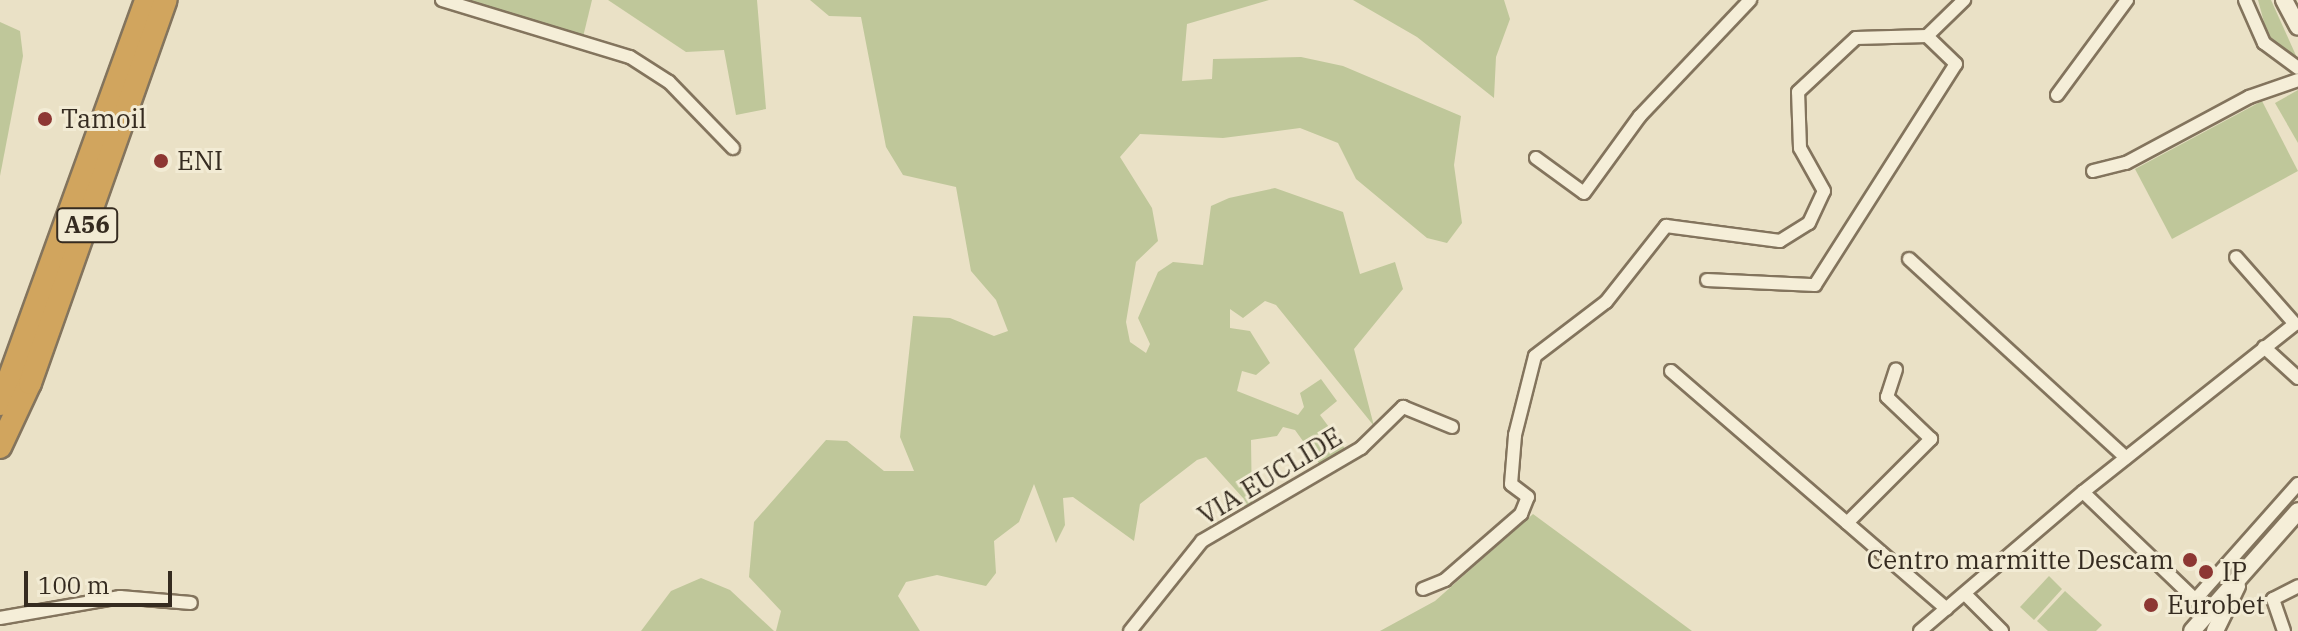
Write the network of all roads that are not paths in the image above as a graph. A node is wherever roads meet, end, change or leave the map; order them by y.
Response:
1 (146, 0) edge
2 (166, 0) edge
3 (442, 0) edge
4 (1750, 0) edge
5 (1964, 0) edge
6 (2127, 0) edge
7 (2245, 0) edge
8 (2284, 0) edge
9 (2298, 26) edge
10 (1927, 36) junction
11 (2298, 68) edge
12 (2298, 80) edge
13 (2057, 95) dead end
14 (733, 148) dead end
15 (1536, 158) dead end
16 (2093, 171) dead end
17 (2236, 257) dead end
18 (1909, 259) dead end
19 (1707, 280) dead end
20 (2264, 347) junction
21 (1896, 369) dead end
22 (1671, 371) dead end
23 (2298, 378) edge
24 (0, 404) edge
25 (1452, 427) dead end
26 (0, 447) edge
27 (2126, 458) junction
28 (2298, 484) edge
29 (2083, 492) junction
30 (2298, 511) edge
31 (1847, 523) junction
32 (2245, 570) junction
33 (2298, 586) edge
34 (1423, 589) dead end
35 (1966, 595) junction
36 (191, 603) dead end
37 (2201, 605) junction
38 (1947, 609) junction
39 (0, 618) edge
40 (1130, 631) edge
41 (1920, 631) edge
42 (2002, 631) edge
43 (2192, 631) edge
44 (2215, 631) edge
45 (2284, 631) edge

1 - 24 highway, A56
2 - 26 highway, A56
3 - 14 street
4 - 15 street
5 - 10 street
6 - 13 street
7 - 11 street
8 - 9 main road
10 - 19 street
10 - 34 street
12 - 16 street
17 - 20 street
18 - 27 street
20 - 23 street
20 - 27 street
21 - 31 street
22 - 31 street
25 - 40 street, VIA EUCLIDE
27 - 29 street
28 - 37 street
29 - 35 street
29 - 37 street
30 - 32 main road
31 - 38 street
32 - 37 main road
32 - 44 main road
33 - 45 street
35 - 38 street
35 - 42 street
36 - 39 street
37 - 43 main road
38 - 41 street

